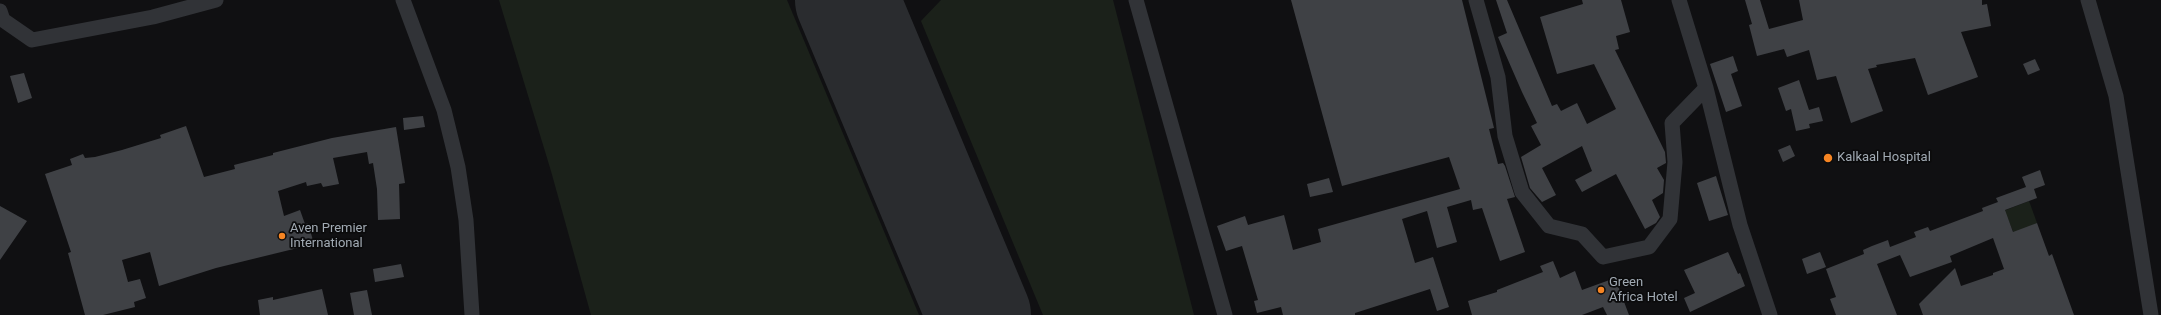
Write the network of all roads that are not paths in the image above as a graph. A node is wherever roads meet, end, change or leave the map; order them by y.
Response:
1 (216, 0) edge
2 (403, 0) edge
3 (1136, 0) edge
4 (1476, 0) edge
5 (1679, 0) edge
6 (2088, 0) edge
7 (0, 11) edge
8 (1706, 88) junction
9 (472, 315) edge
10 (1225, 315) edge
11 (1770, 315) edge
12 (2151, 315) edge

1 - 7 street
2 - 9 street
3 - 10 street
4 - 8 street
5 - 8 street
6 - 12 street
8 - 11 street

